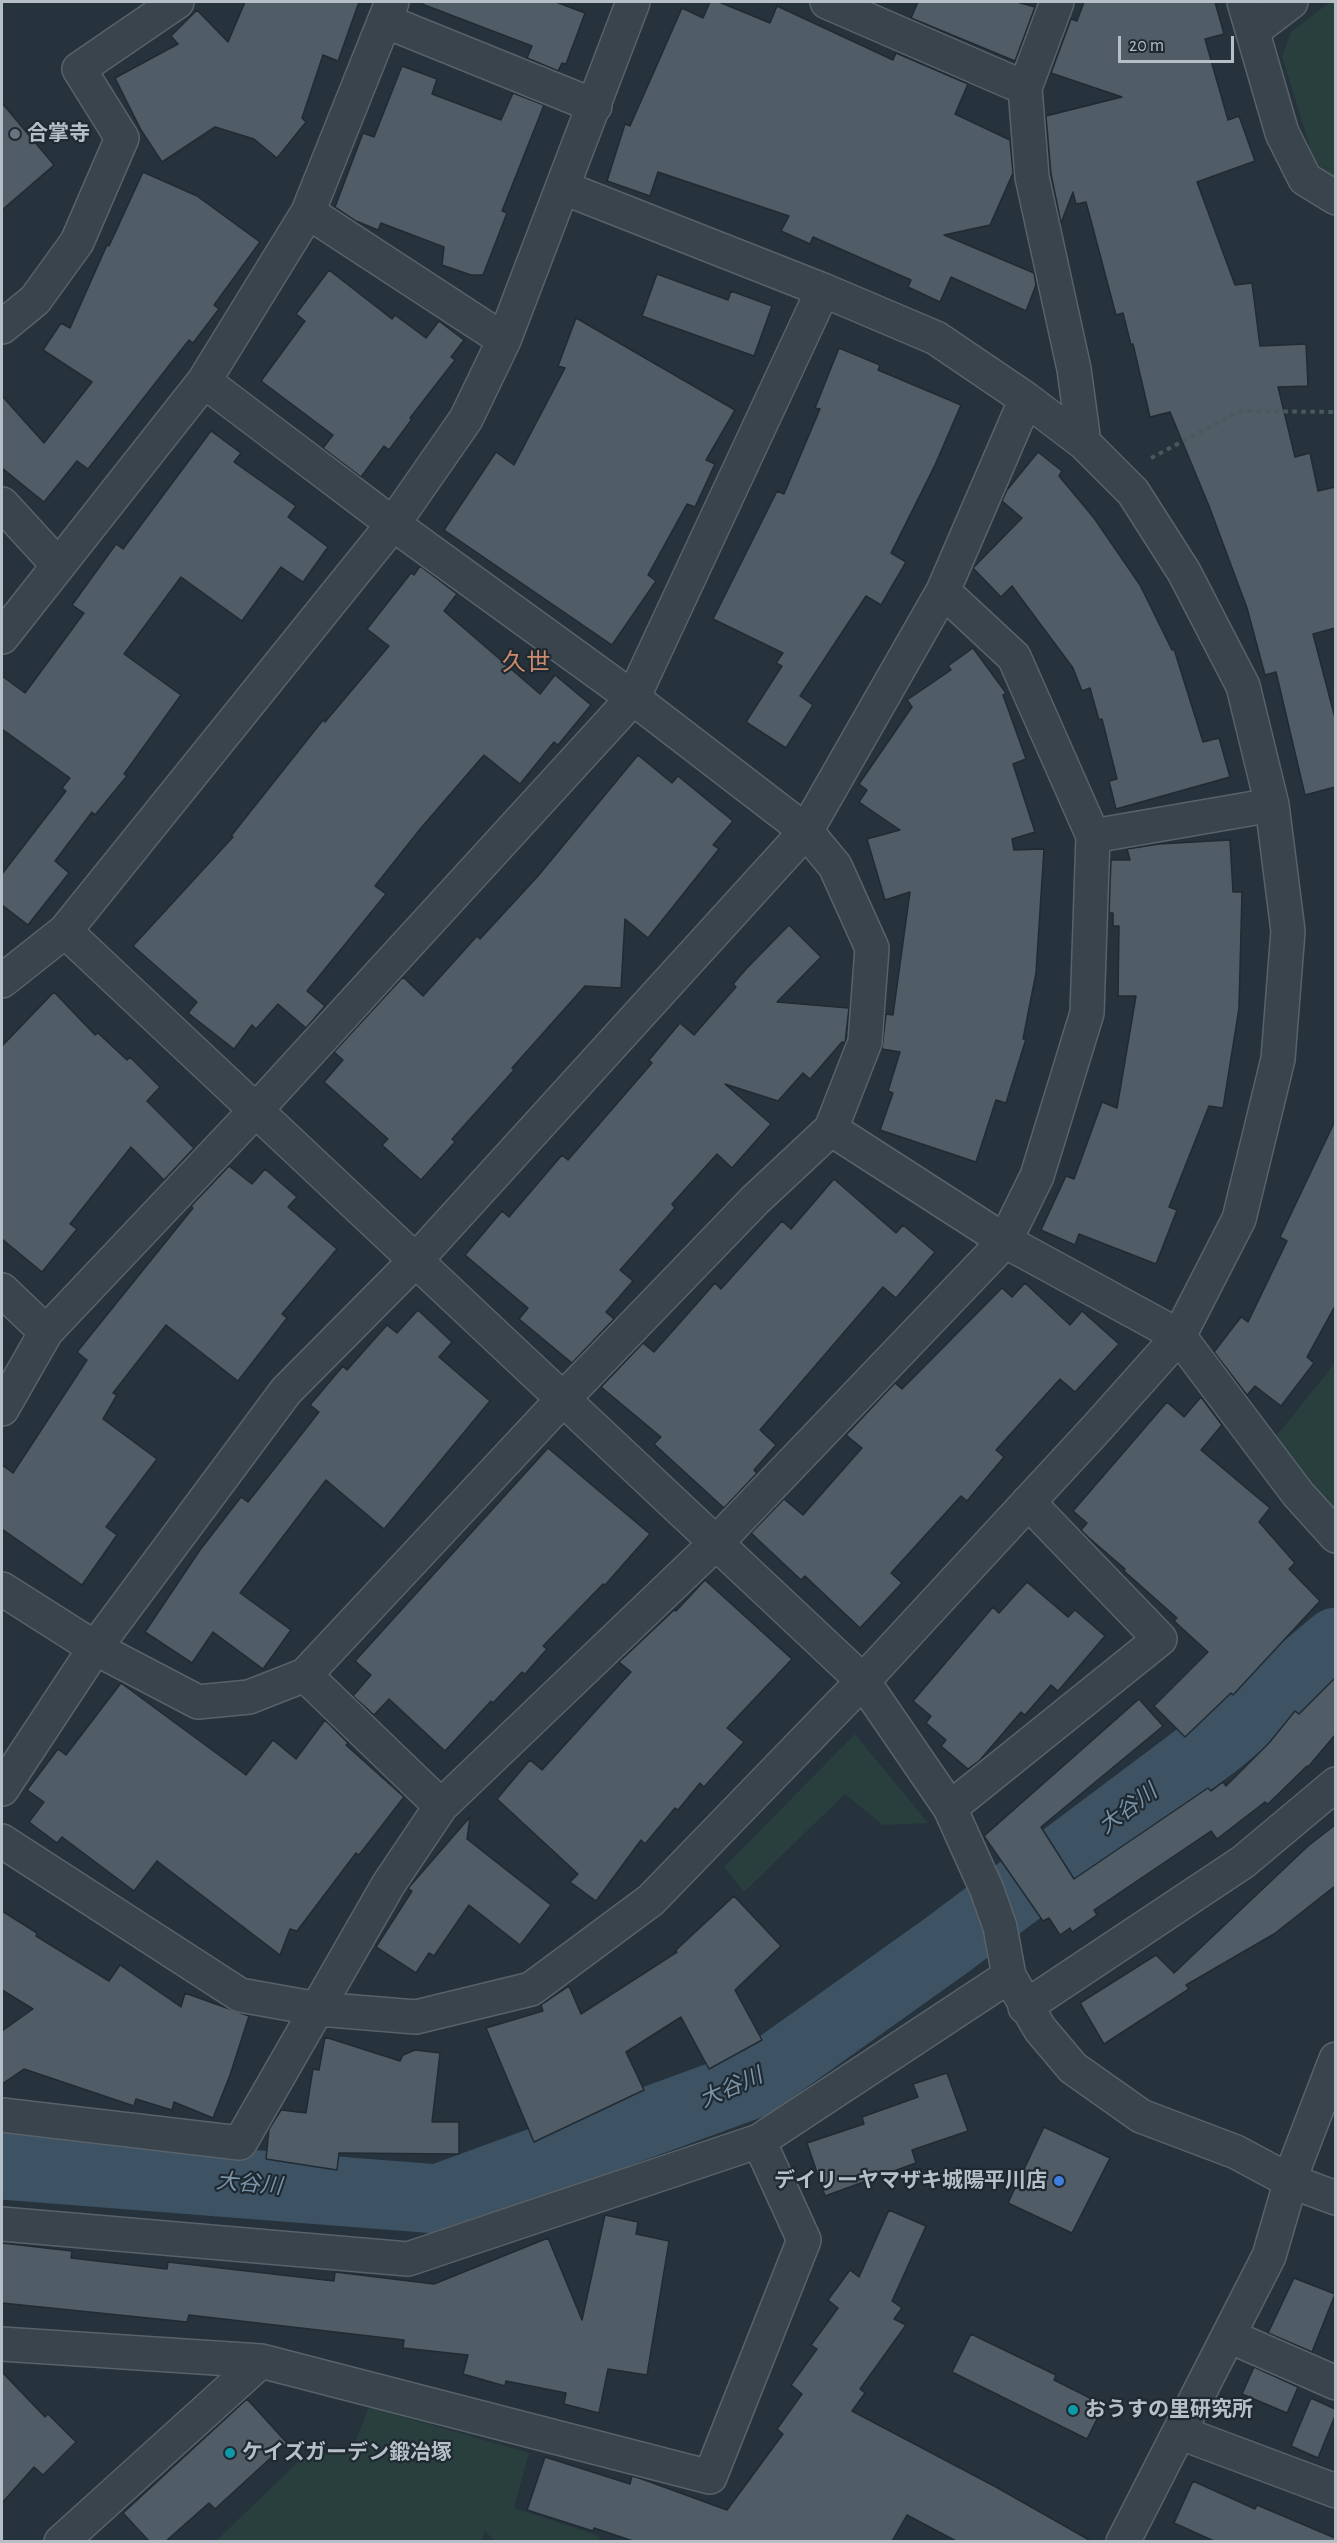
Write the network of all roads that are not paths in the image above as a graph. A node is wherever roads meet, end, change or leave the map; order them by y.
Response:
1 (177, 2) edge
2 (633, 2) edge
3 (827, 2) edge
4 (1057, 2) edge
5 (1291, 2) edge
6 (389, 11) edge
7 (1248, 16) edge
8 (1025, 88) junction
9 (595, 106) junction
10 (564, 188) junction
11 (1335, 198) edge
12 (308, 212) junction
13 (823, 290) junction
14 (2, 327) edge
15 (504, 340) junction
16 (204, 381) junction
17 (1026, 399) junction
18 (1084, 443) junction
19 (2, 504) edge
20 (393, 524) junction
21 (58, 565) junction
22 (943, 591) junction
23 (2, 637) edge
24 (633, 698) junction
25 (1272, 805) junction
26 (806, 831) junction
27 (1093, 836) junction
28 (65, 931) junction
29 (2, 981) edge
30 (256, 1110) junction
31 (831, 1129) junction
32 (1005, 1241) junction
33 (416, 1260) junction
34 (2, 1290) edge
35 (46, 1332) junction
36 (1179, 1336) junction
37 (563, 1399) junction
38 (2, 1409) edge
39 (1028, 1502) junction
40 (1335, 1536) edge
41 (717, 1543) junction
42 (2, 1589) edge
43 (95, 1648) junction
44 (305, 1675) junction
45 (863, 1681) junction
46 (1335, 1784) edge
47 (2, 1789) edge
48 (441, 1806) junction
49 (950, 1808) junction
50 (2, 1840) edge
51 (1009, 1976) junction
52 (1025, 2007) junction
53 (318, 2009) junction
54 (1335, 2059) edge
55 (2, 2115) edge
56 (759, 2141) junction
57 (1290, 2181) junction
58 (1335, 2198) edge
59 (2, 2224) edge
60 (1229, 2336) junction
61 (2, 2344) edge
62 (261, 2361) junction
63 (1335, 2384) edge
64 (1181, 2433) junction
65 (1335, 2491) edge
66 (61, 2541) edge
67 (1123, 2541) edge

1 - 14 street
2 - 9 street
3 - 8 street
4 - 8 street
5 - 7 street
6 - 9 street
6 - 12 street
7 - 11 street
8 - 18 street
9 - 10 street
10 - 13 street
10 - 15 street
12 - 15 street
12 - 16 street
13 - 17 street
13 - 24 street
15 - 20 street
16 - 20 street
16 - 21 street
17 - 18 street
17 - 22 street
18 - 25 street
19 - 21 street
20 - 24 street
20 - 28 street
21 - 23 street
22 - 26 street
22 - 27 street
24 - 26 street
24 - 30 street
25 - 27 street
25 - 36 street
26 - 31 street
26 - 33 street
27 - 32 street
28 - 29 street
28 - 30 street
30 - 33 street
30 - 35 street
31 - 32 street
31 - 37 street
32 - 36 street
32 - 41 street
33 - 37 street
33 - 43 street
34 - 35 street
35 - 38 street
36 - 39 street
36 - 40 street
37 - 41 street
37 - 44 street
39 - 45 street
39 - 49 street
41 - 45 street
41 - 48 street
42 - 43 street
43 - 44 street
43 - 47 street
44 - 48 street
45 - 49 street
45 - 53 street
46 - 52 street
48 - 53 street
49 - 51 street
50 - 53 street
51 - 52 street
51 - 56 street
52 - 57 street
53 - 55 street
54 - 57 street
56 - 59 street
56 - 62 street
57 - 58 street
57 - 60 street
60 - 63 street
60 - 64 street
61 - 62 street
62 - 66 street
64 - 65 street
64 - 67 street

